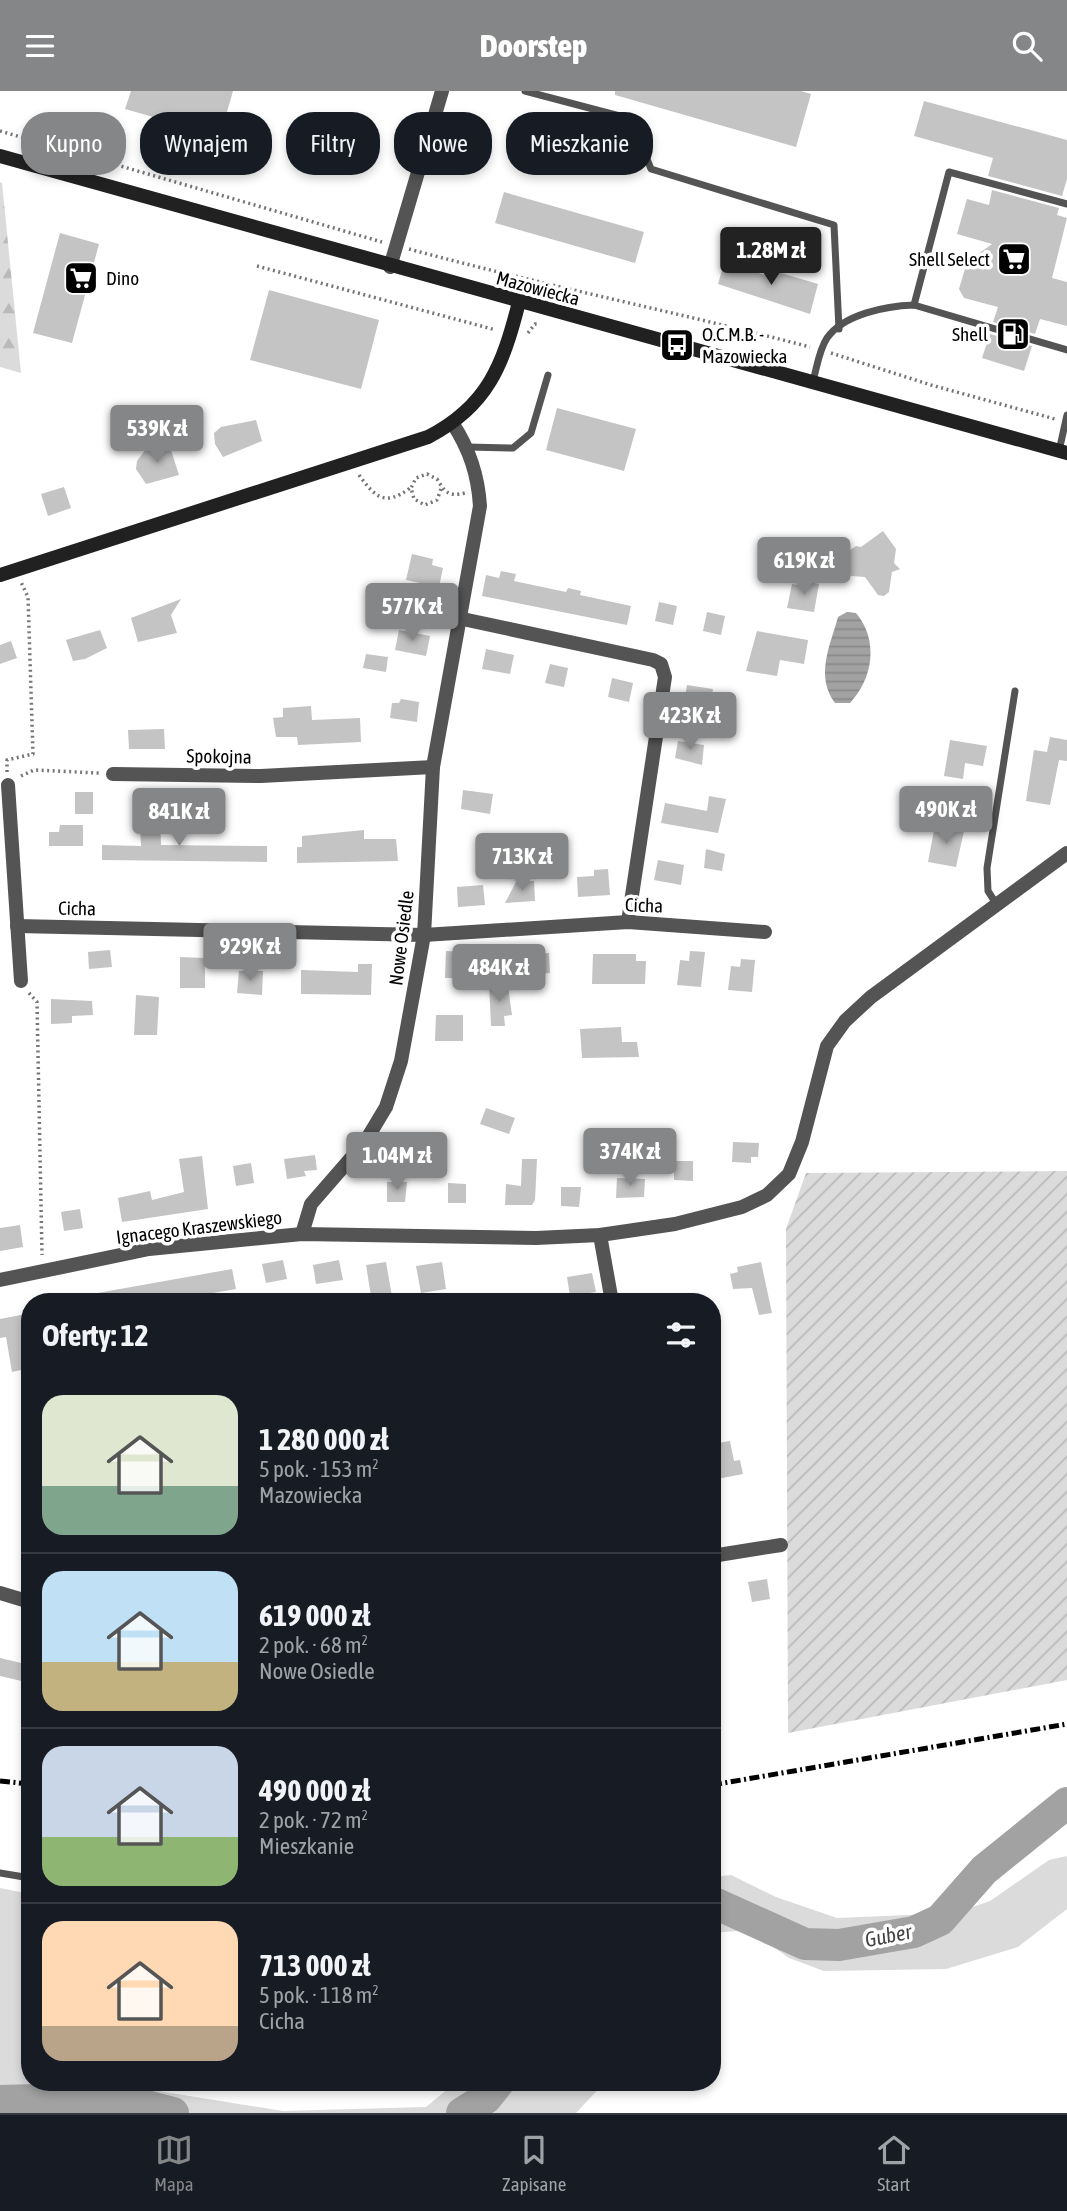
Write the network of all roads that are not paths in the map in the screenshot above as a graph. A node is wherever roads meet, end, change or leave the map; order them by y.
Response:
1 (442, 91) edge
2 (525, 91) edge
3 (0, 156) edge
4 (1067, 204) edge
5 (390, 267) junction
6 (519, 302) junction
7 (914, 305) junction
8 (839, 329) junction
9 (1067, 350) edge
10 (548, 376) dead end
11 (813, 381) junction
12 (1066, 418) edge
13 (453, 424) junction
14 (467, 447) junction
15 (1063, 452) edge
16 (0, 575) edge
17 (458, 618) junction
18 (1015, 691) dead end
19 (433, 767) junction
20 (113, 774) road end
21 (8, 785) road end
22 (1067, 853) edge
23 (998, 905) junction
24 (628, 922) junction
25 (17, 926) junction
26 (765, 932) dead end
27 (424, 935) junction
28 (21, 981) road end
29 (302, 1234) junction
30 (600, 1235) junction
31 (0, 1280) edge
32 (610, 1293) edge
33 (781, 1545) dead end
34 (721, 1555) edge
35 (0, 1593) edge
36 (21, 1599) edge
37 (0, 1873) edge
38 (21, 1876) edge

1 - 5 street
2 - 8 lane
3 - 5 main road, Mazowiecka
4 - 7 lane
5 - 6 main road, Mazowiecka
6 - 11 main road, Mazowiecka
6 - 13 main road
7 - 8 lane
7 - 9 lane
8 - 11 lane
10 - 14 lane
11 - 15 main road, Mazowiecka
12 - 15 lane
13 - 14 street, Nowe Osiedle
13 - 16 main road
14 - 17 street, Nowe Osiedle
17 - 19 street, Nowe Osiedle
17 - 24 street
18 - 23 lane
19 - 20 street, Spokojna
19 - 27 street, Nowe Osiedle
21 - 25 street
22 - 23 street, Ignacego Kraszewskiego
23 - 30 street, Ignacego Kraszewskiego
24 - 26 street, Cicha
24 - 27 street, Cicha
25 - 27 street, Cicha
25 - 28 street
27 - 29 street, Nowe Osiedle
29 - 30 street, Ignacego Kraszewskiego
29 - 31 street, Ignacego Kraszewskiego
30 - 32 street
33 - 34 street
35 - 36 street
37 - 38 lane

